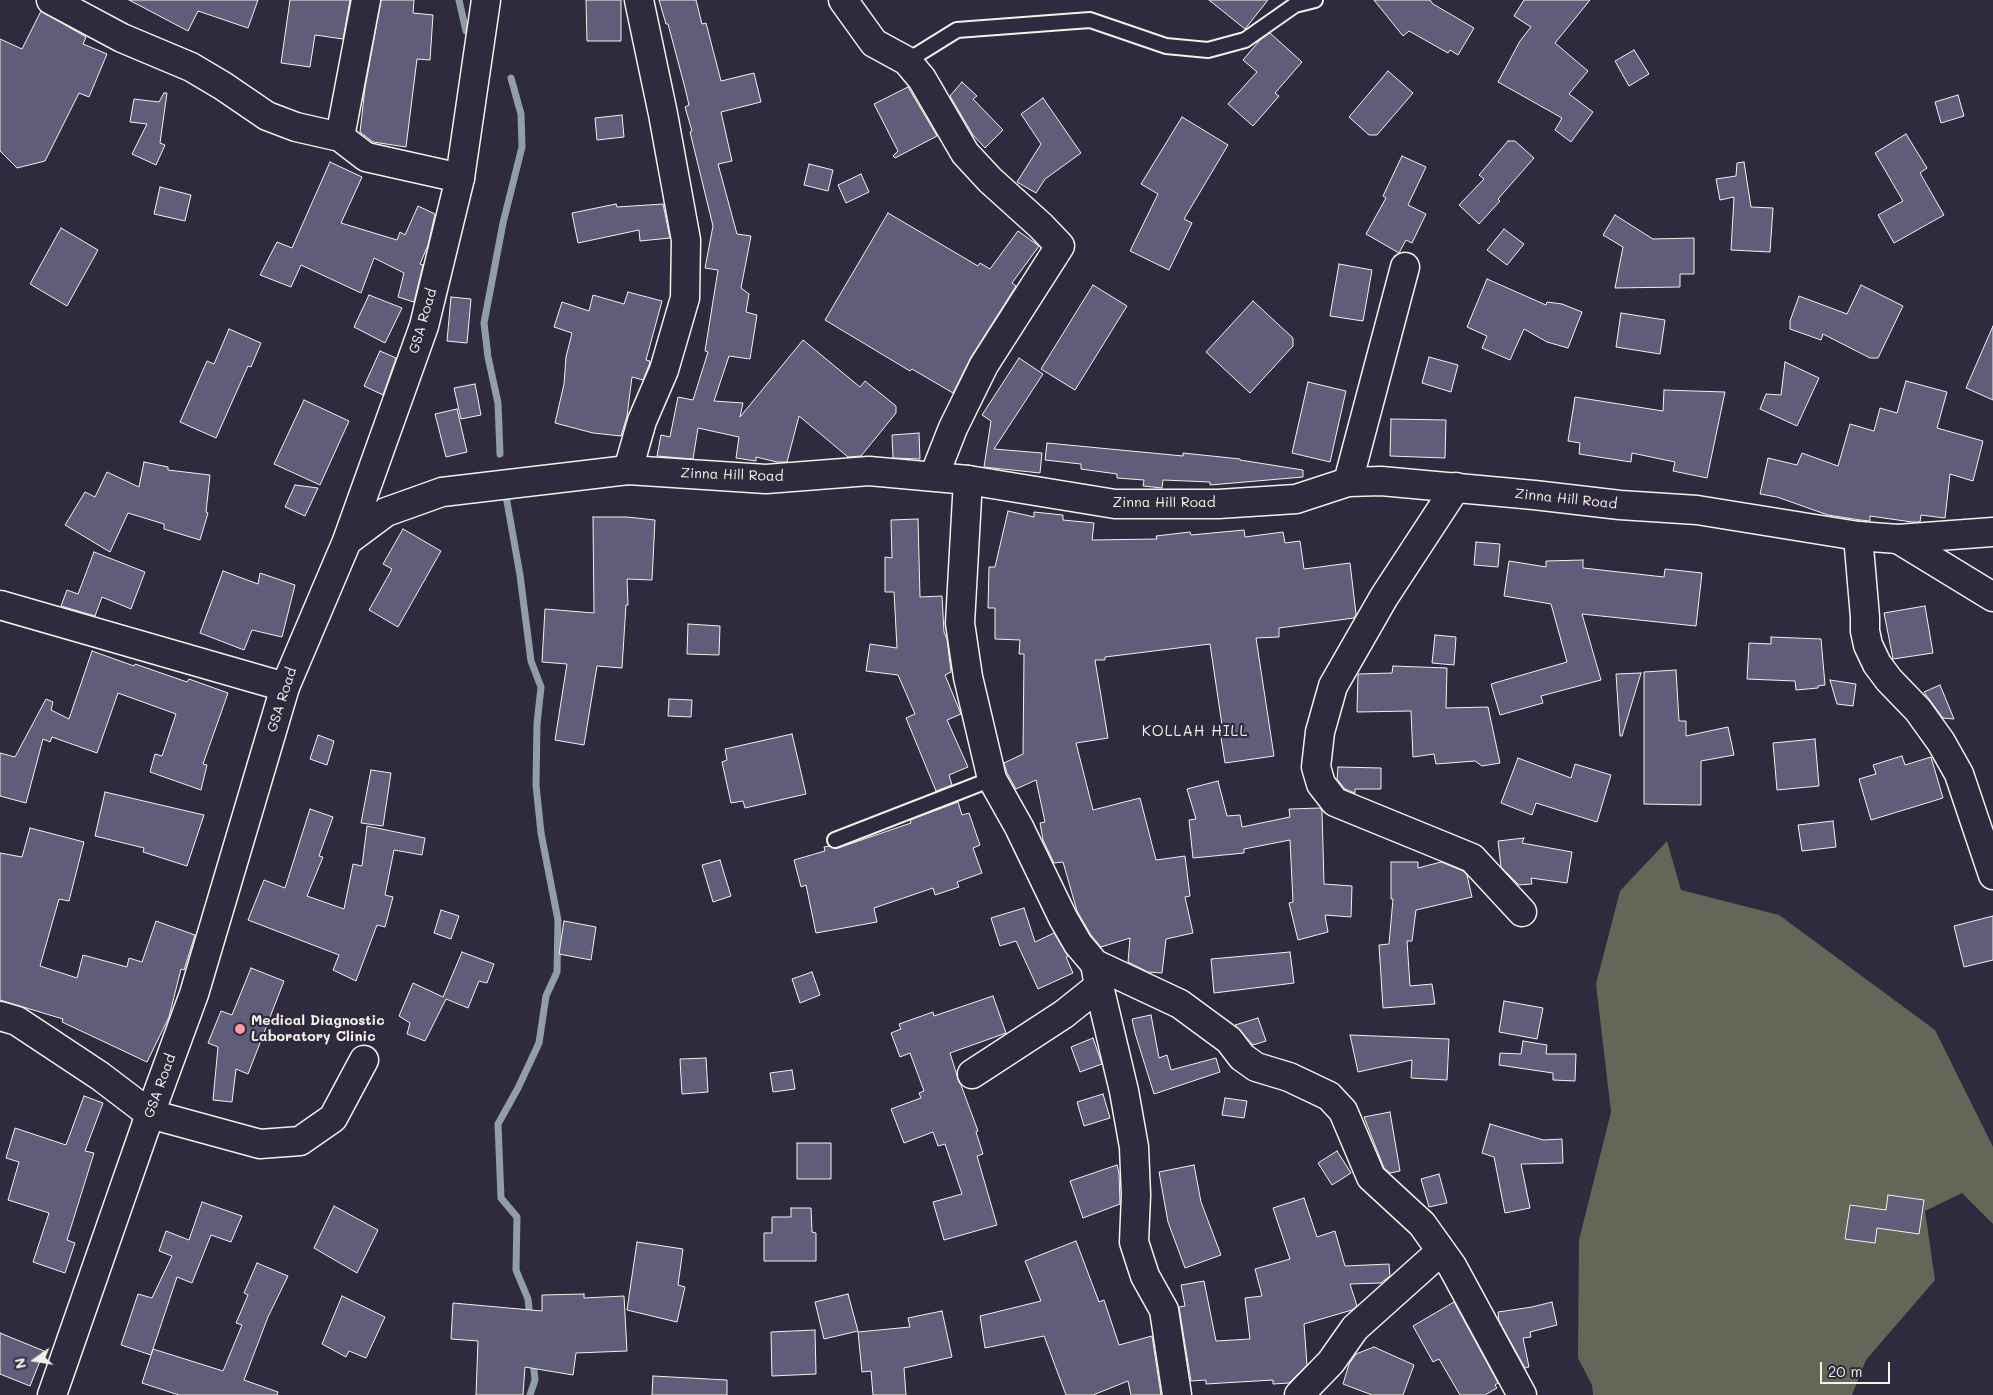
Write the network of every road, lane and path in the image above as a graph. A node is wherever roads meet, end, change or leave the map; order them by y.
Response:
1 (51, 0) edge
2 (366, 0) edge
3 (486, 0) edge
4 (639, 0) edge
5 (843, 0) edge
6 (1315, 0) edge
7 (907, 61) junction
8 (340, 137) junction
9 (460, 178) junction
10 (1404, 268) dead end
11 (628, 470) junction
12 (934, 476) junction
13 (968, 480) junction
14 (1348, 482) junction
15 (1456, 487) junction
16 (1993, 532) edge
17 (1858, 536) junction
18 (1898, 539) junction
19 (346, 541) junction
20 (1993, 597) edge
21 (0, 605) edge
22 (285, 687) junction
23 (992, 779) junction
24 (835, 840) dead end
25 (1993, 875) edge
26 (1522, 912) dead end
27 (1097, 975) junction
28 (0, 1016) edge
29 (364, 1060) dead end
30 (972, 1074) dead end
31 (150, 1114) junction
32 (1441, 1251) junction
33 (52, 1395) edge
34 (1178, 1395) edge
35 (1299, 1395) edge
36 (1522, 1395) edge

1 - 8 street
2 - 8 street
3 - 9 street, GSA Road
4 - 11 street
5 - 7 street
6 - 7 lane
7 - 12 street
8 - 9 street
9 - 19 street, GSA Road
10 - 14 street
11 - 12 street, Zinna Hill Road
11 - 19 street, Zinna Hill Road
12 - 13 street, Zinna Hill Road
13 - 14 street, Zinna Hill Road
13 - 23 street
14 - 15 street, Zinna Hill Road
15 - 17 street, Zinna Hill Road
15 - 26 street
16 - 18 street, Zinna Hill Road
17 - 18 street, Zinna Hill Road
17 - 25 street
18 - 20 street
19 - 22 street, GSA Road
21 - 22 street
22 - 31 street, GSA Road
23 - 24 lane
23 - 27 street
27 - 30 street
27 - 32 street
27 - 34 street
28 - 31 street
29 - 31 street
31 - 33 street, GSA Road
32 - 35 street
32 - 36 street

